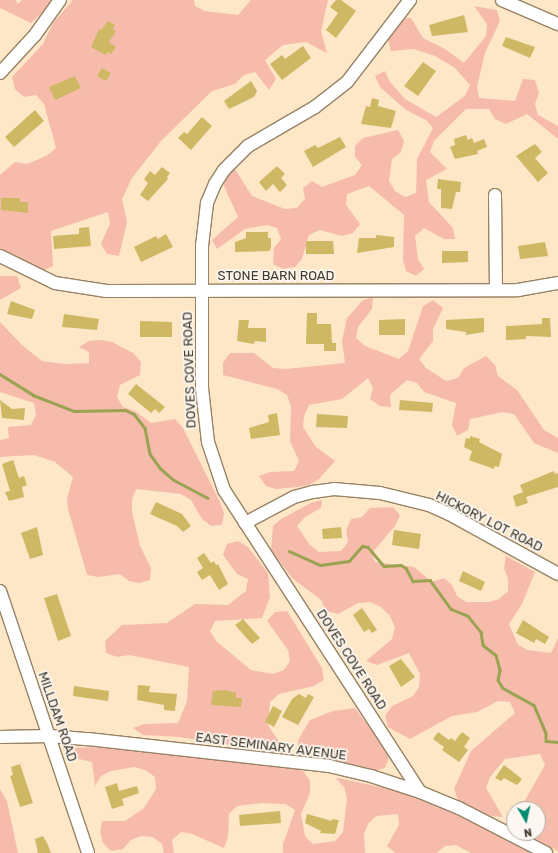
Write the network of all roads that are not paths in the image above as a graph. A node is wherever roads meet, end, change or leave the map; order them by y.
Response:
1 (60, 0) edge
2 (410, 0) edge
3 (502, 0) edge
4 (558, 24) edge
5 (0, 73) edge
6 (495, 195) dead end
7 (0, 256) edge
8 (558, 283) edge
9 (202, 290) junction
10 (496, 290) junction
11 (245, 523) junction
12 (556, 568) edge
13 (0, 591) edge
14 (50, 736) junction
15 (0, 737) edge
16 (420, 792) junction
17 (88, 853) edge
18 (546, 853) edge

1 - 5 street
2 - 9 street, DOVES COVE ROAD
3 - 4 street
6 - 10 street
7 - 9 street, STONE BARN ROAD
8 - 10 street, STONE BARN ROAD
9 - 10 street, STONE BARN ROAD
9 - 11 street, DOVES COVE ROAD
11 - 12 street, HICKORY LOT ROAD
11 - 16 street, DOVES COVE ROAD
13 - 14 street, MILLDAM ROAD
14 - 15 street, EAST SEMINARY AVENUE
14 - 16 street, EAST SEMINARY AVENUE
14 - 17 street, MILLDAM ROAD
16 - 18 street, EAST SEMINARY AVENUE

